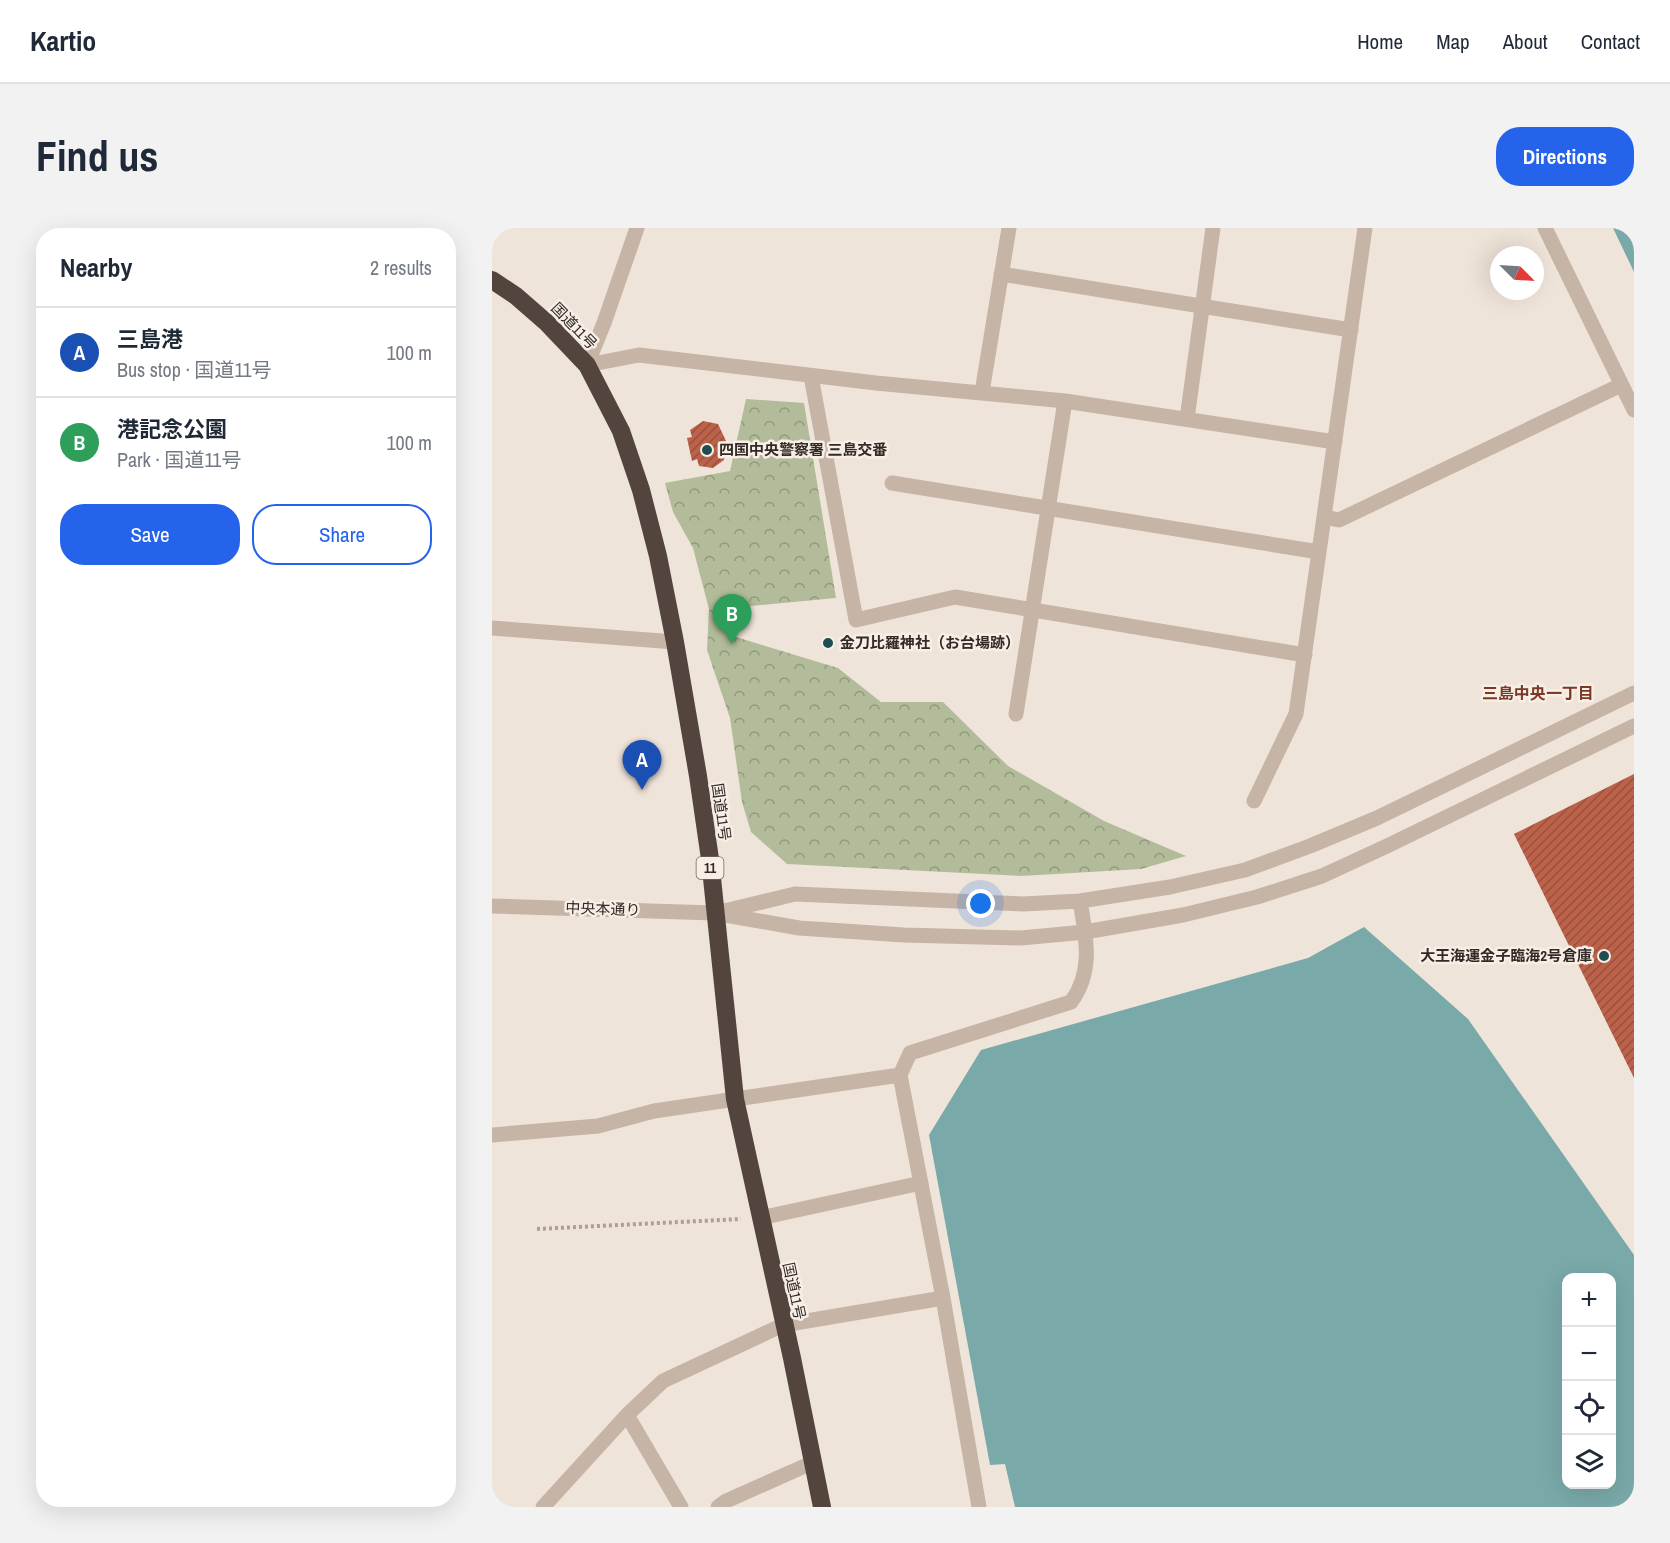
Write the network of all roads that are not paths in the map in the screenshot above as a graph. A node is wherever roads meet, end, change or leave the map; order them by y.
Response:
1 (637, 228) edge
2 (1009, 228) edge
3 (1213, 228) edge
4 (1365, 228) edge
5 (1545, 228) edge
6 (1001, 274) junction
7 (492, 280) edge
8 (1202, 306) junction
9 (1351, 330) junction
10 (586, 364) junction
11 (811, 376) junction
12 (1622, 385) junction
13 (982, 393) junction
14 (1065, 401) junction
15 (1634, 410) edge
16 (1187, 419) junction
17 (1335, 442) junction
18 (892, 483) dead end
19 (1048, 508) junction
20 (1324, 517) junction
21 (1319, 552) junction
22 (1033, 609) junction
23 (492, 628) edge
24 (675, 642) junction
25 (1305, 655) junction
26 (1634, 693) edge
27 (1016, 714) dead end
28 (1634, 726) edge
29 (1254, 801) dead end
30 (1080, 901) junction
31 (492, 906) edge
32 (714, 913) junction
33 (1085, 932) junction
34 (900, 1075) junction
35 (735, 1099) junction
36 (492, 1135) edge
37 (921, 1183) junction
38 (760, 1218) junction
39 (943, 1298) junction
40 (783, 1325) junction
41 (627, 1415) junction
42 (814, 1462) junction
43 (543, 1507) edge
44 (681, 1507) edge
45 (718, 1507) edge
46 (822, 1507) edge
47 (979, 1507) edge

1 - 10 street
2 - 6 street
3 - 8 street
4 - 9 street
5 - 12 street
6 - 8 street
6 - 13 street
7 - 10 highway, 国道11号 / 11
8 - 9 street
8 - 16 street
9 - 17 street
10 - 11 street
10 - 24 highway, 国道11号 / 11
11 - 13 street
11 - 22 street
12 - 15 street
12 - 20 street
13 - 14 street
14 - 16 street
14 - 19 street
16 - 17 street
17 - 20 street
18 - 19 street
19 - 21 street
19 - 22 street
20 - 21 street
21 - 25 street
22 - 25 street
22 - 27 street
23 - 24 street
24 - 32 highway, 国道11号 / 11
25 - 29 street
26 - 30 street
28 - 33 street
30 - 32 street
30 - 33 street
31 - 32 street, 中央本通り
32 - 33 street
32 - 35 highway, 国道11号 / 11
33 - 34 street
34 - 35 street
34 - 37 street
35 - 36 street
35 - 38 highway, 国道11号 / 11
37 - 38 street
37 - 39 street
38 - 40 highway, 国道11号 / 11
39 - 40 street
39 - 47 street
40 - 41 street
40 - 42 highway, 国道11号 / 11
41 - 43 street
41 - 44 street
42 - 45 street
42 - 46 highway, 国道11号 / 11

